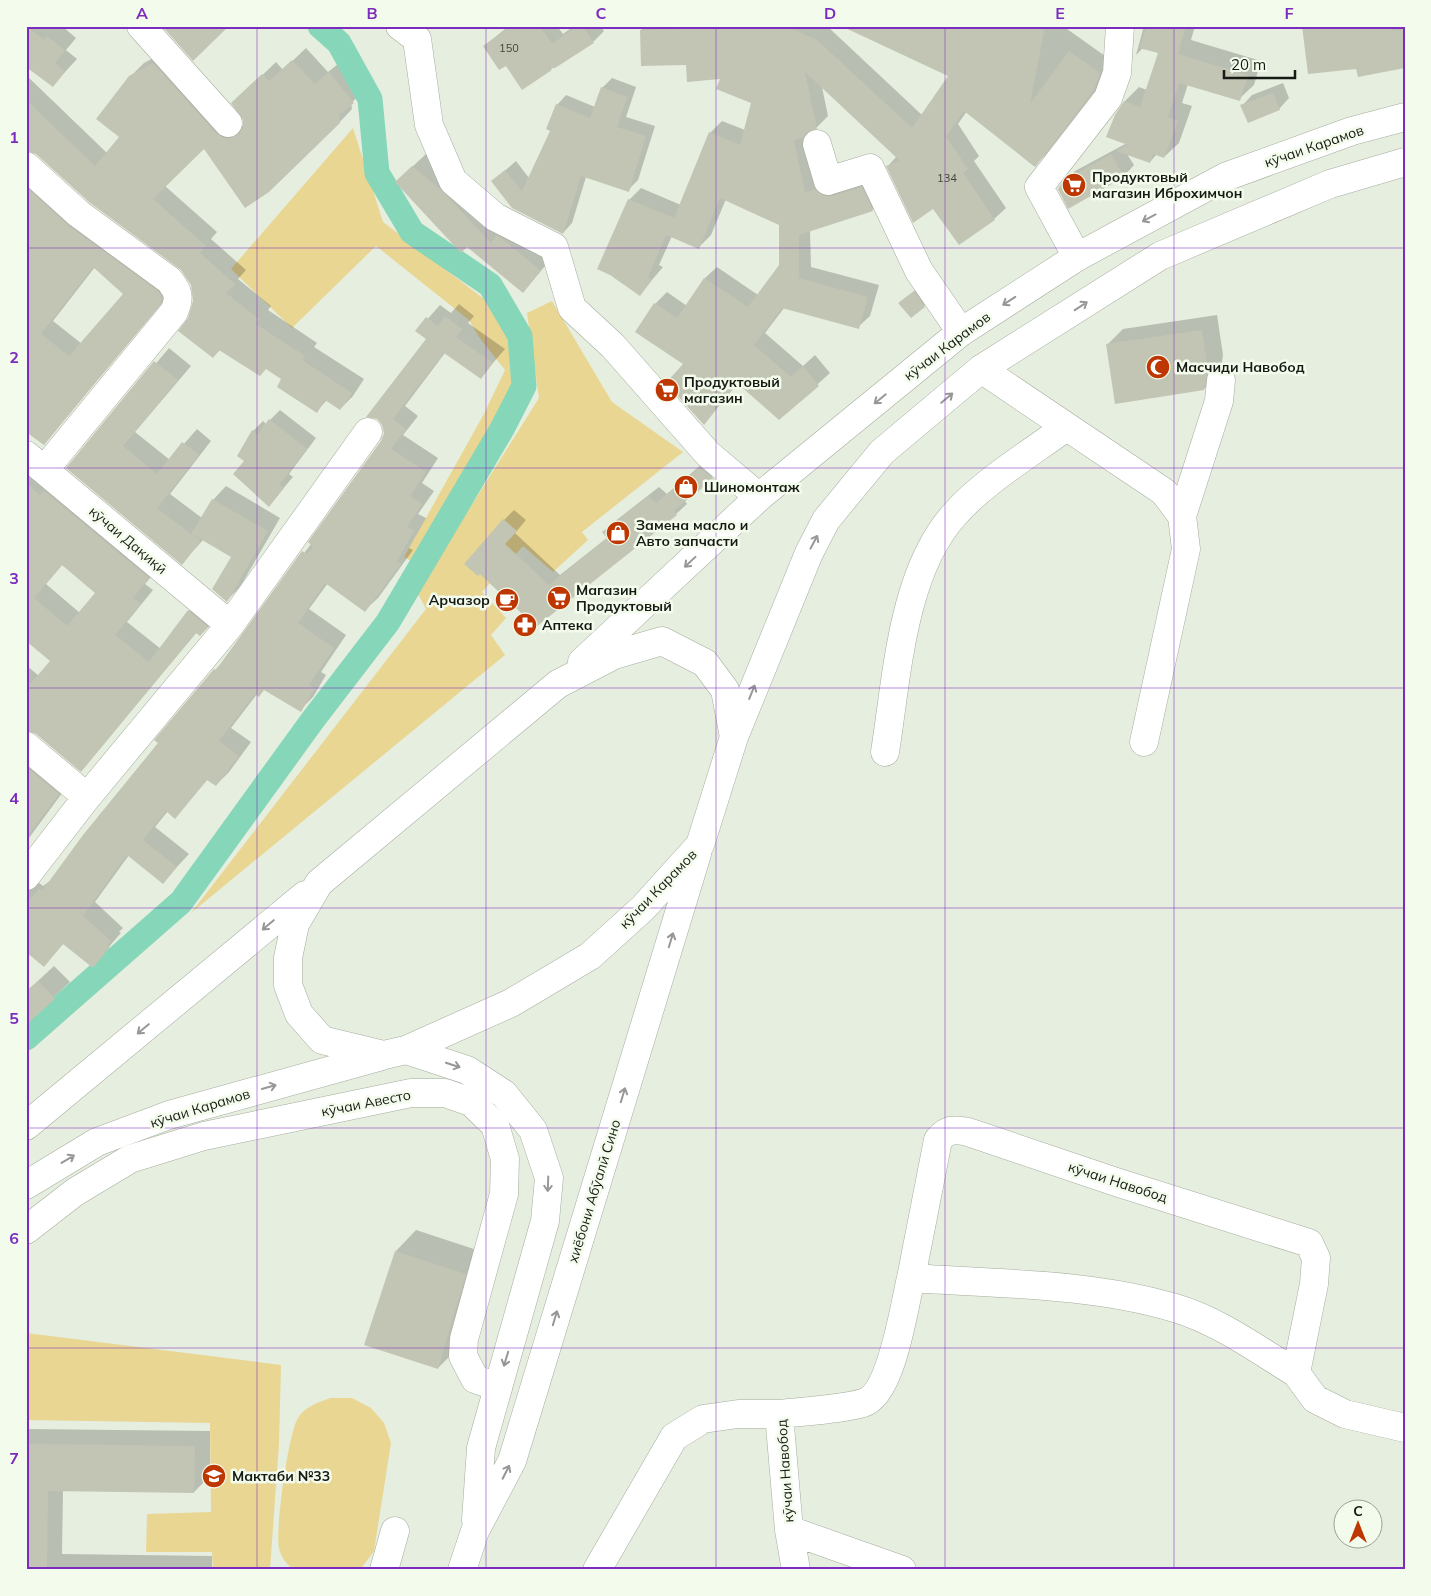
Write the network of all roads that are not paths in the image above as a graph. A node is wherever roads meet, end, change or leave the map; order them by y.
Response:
1 (141, 26) edge
2 (1120, 26) edge
3 (415, 30) edge
4 (1405, 117) edge
5 (228, 124) dead end
6 (818, 144) dead end
7 (1405, 162) edge
8 (26, 166) edge
9 (1077, 257) junction
10 (961, 332) junction
11 (981, 369) junction
12 (1221, 380) dead end
13 (1066, 427) junction
14 (368, 432) dead end
15 (36, 462) edge
16 (759, 497) junction
17 (1182, 516) junction
18 (230, 625) junction
19 (558, 684) junction
20 (734, 737) junction
21 (1144, 742) dead end
22 (26, 746) edge
23 (885, 752) dead end
24 (87, 797) junction
25 (700, 845) junction
26 (28, 869) edge
27 (319, 883) junction
28 (395, 1053) junction
29 (26, 1126) edge
30 (26, 1185) edge
31 (26, 1230) edge
32 (911, 1278) junction
33 (1296, 1372) junction
34 (498, 1388) junction
35 (779, 1414) junction
36 (1405, 1428) edge
37 (789, 1530) junction
38 (475, 1531) junction
39 (395, 1532) dead end
40 (384, 1570) edge
41 (462, 1570) edge
42 (597, 1570) edge
43 (796, 1570) edge
44 (902, 1570) edge

1 - 5 main road
2 - 9 main road
3 - 16 main road
4 -> 9 main road, кӯчаи Карамов
6 - 10 main road
11 -> 7 main road, кӯчаи Карамов
8 - 15 main road
9 -> 10 main road, кӯчаи Карамов
10 -> 16 main road, кӯчаи Карамов
11 - 13 main road
20 -> 11 main road, кӯчаи Карамов
12 - 17 main road
13 - 17 main road
13 - 23 main road
14 - 18 main road
15 - 18 main road, кӯчаи Дақиқӣ
16 -> 19 main road, кӯчаи Карамов
17 - 21 main road
18 - 24 main road
19 - 20 main road, кӯчаи Карамов
19 - 27 main road, кӯчаи Карамов
20 - 25 main road, кӯчаи Карамов
22 - 24 main road
24 - 26 main road
25 - 28 main road, кӯчаи Карамов
38 -> 25 main road, хиёбони Абӯалӣ Сино
27 - 28 main road, кӯчаи Карамов
27 -> 29 main road, кӯчаи Карамов
30 -> 28 main road, кӯчаи Карамов
28 -> 34 main road, хиёбони Абӯалӣ Сино
31 - 34 main road, кӯчаи Авесто
32 - 33 main road
32 - 33 main road, кӯчаи Навобод
32 - 35 main road, кӯчаи Навобод
33 - 36 main road
34 - 38 main road, хиёбони Абӯалӣ Сино
35 - 37 main road, кӯчаи Навобод
35 - 42 main road
37 - 43 main road, кӯчаи Навобод
37 - 44 main road
38 - 41 main road, хиёбони Абӯалӣ Сино
39 - 40 main road

